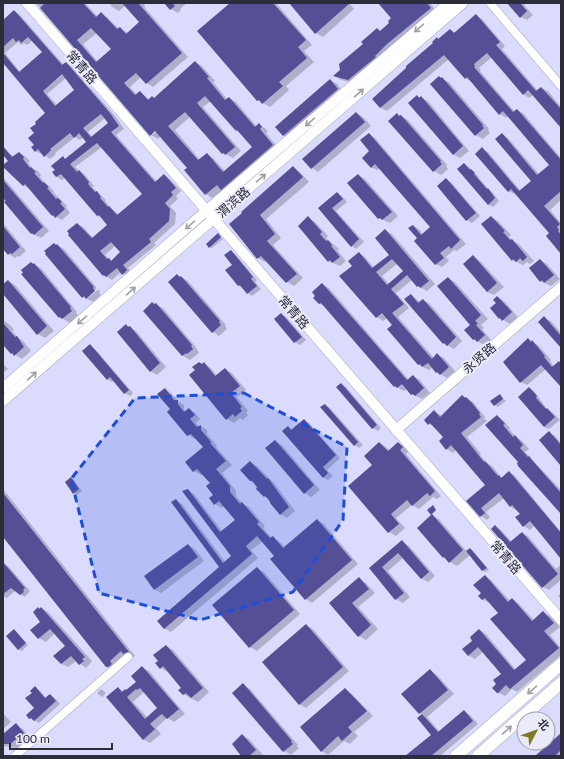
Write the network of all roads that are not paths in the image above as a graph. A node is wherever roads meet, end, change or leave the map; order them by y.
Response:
1 (27, 3) edge
2 (449, 3) edge
3 (463, 3) edge
4 (490, 3) edge
5 (561, 86) edge
6 (206, 211) junction
7 (213, 219) junction
8 (561, 287) edge
9 (3, 388) edge
10 (3, 401) edge
11 (396, 430) junction
12 (561, 620) edge
13 (128, 657) dead end
14 (561, 664) edge
15 (561, 683) edge
16 (15, 756) edge
17 (456, 756) edge
18 (478, 756) edge

1 - 6 street, 常青路
2 -> 6 street, 渭滨路
7 -> 3 street, 渭滨路
4 - 5 street
6 - 7 street, 常青路
6 -> 9 street, 渭滨路
10 -> 7 street, 渭滨路
7 - 11 street, 常青路
8 - 11 street, 永贤路
11 - 12 street, 常青路
13 - 16 street
14 -> 17 main road
18 -> 15 main road

